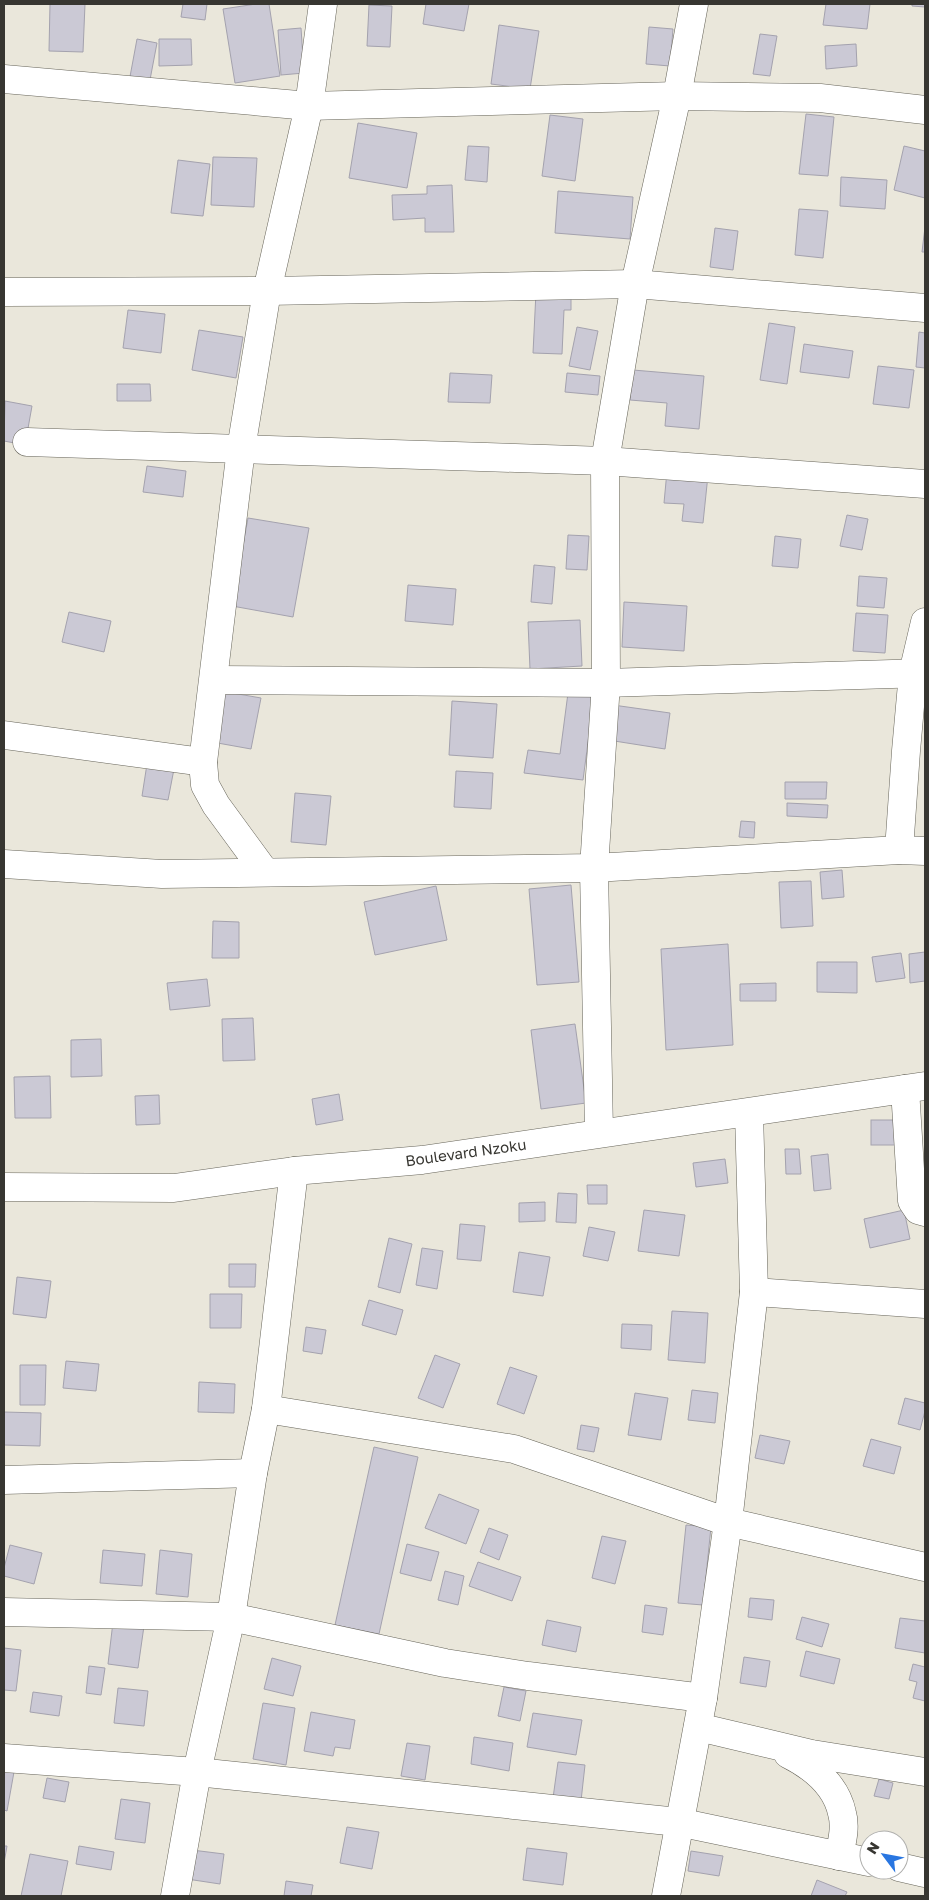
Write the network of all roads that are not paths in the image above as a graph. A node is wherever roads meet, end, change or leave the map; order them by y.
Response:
1 (323, 4) edge
2 (694, 4) edge
3 (4, 79) edge
4 (677, 96) junction
5 (309, 106) junction
6 (925, 110) edge
7 (635, 284) junction
8 (267, 291) junction
9 (4, 292) edge
10 (925, 308) edge
11 (27, 442) dead end
12 (240, 449) junction
13 (605, 461) junction
14 (925, 484) edge
15 (925, 622) edge
16 (919, 673) edge
17 (214, 680) junction
18 (606, 683) junction
19 (4, 735) edge
20 (203, 762) junction
21 (912, 850) edge
22 (4, 864) edge
23 (594, 868) junction
24 (266, 872) junction
25 (915, 1087) edge
26 (748, 1113) junction
27 (599, 1133) junction
28 (294, 1171) junction
29 (4, 1187) edge
30 (925, 1212) edge
31 (754, 1292) junction
32 (925, 1304) edge
33 (266, 1409) junction
34 (253, 1472) junction
35 (4, 1480) edge
36 (728, 1522) junction
37 (925, 1567) edge
38 (4, 1612) edge
39 (231, 1617) junction
40 (703, 1698) junction
41 (698, 1727) junction
42 (769, 1745) junction
43 (4, 1758) edge
44 (197, 1772) junction
45 (925, 1772) edge
46 (678, 1822) junction
47 (839, 1856) junction
48 (859, 1860) edge
49 (909, 1870) edge
50 (925, 1873) edge
51 (175, 1896) edge
52 (666, 1896) edge

1 - 5 street
2 - 4 street
3 - 5 street
4 - 5 street
4 - 6 street
4 - 7 street
5 - 8 street
7 - 8 street
7 - 10 street
7 - 13 street
8 - 9 street
8 - 12 street
11 - 12 street
12 - 13 street
12 - 17 street
13 - 14 street
13 - 18 street
15 - 16 street
16 - 18 street
16 - 21 street
17 - 18 street
17 - 20 street
18 - 23 street
19 - 20 street
20 - 24 street
21 - 23 street
22 - 24 street
23 - 24 street
23 - 27 street
25 - 26 street, Boulevard Nzoku
25 - 30 street
26 - 27 street, Boulevard Nzoku
26 - 31 street
27 - 28 street, Boulevard Nzoku
28 - 29 street, Boulevard Nzoku
28 - 33 street
31 - 32 street
31 - 36 street
33 - 34 street
33 - 36 street
34 - 35 street
34 - 39 street
36 - 37 street
36 - 40 street
38 - 39 street
39 - 40 street
39 - 44 street
40 - 41 street
41 - 42 street
41 - 46 street
42 - 45 street
42 - 47 street
43 - 44 street
44 - 46 street
44 - 51 street
46 - 47 street
46 - 52 street
47 - 48 street
49 - 50 street

